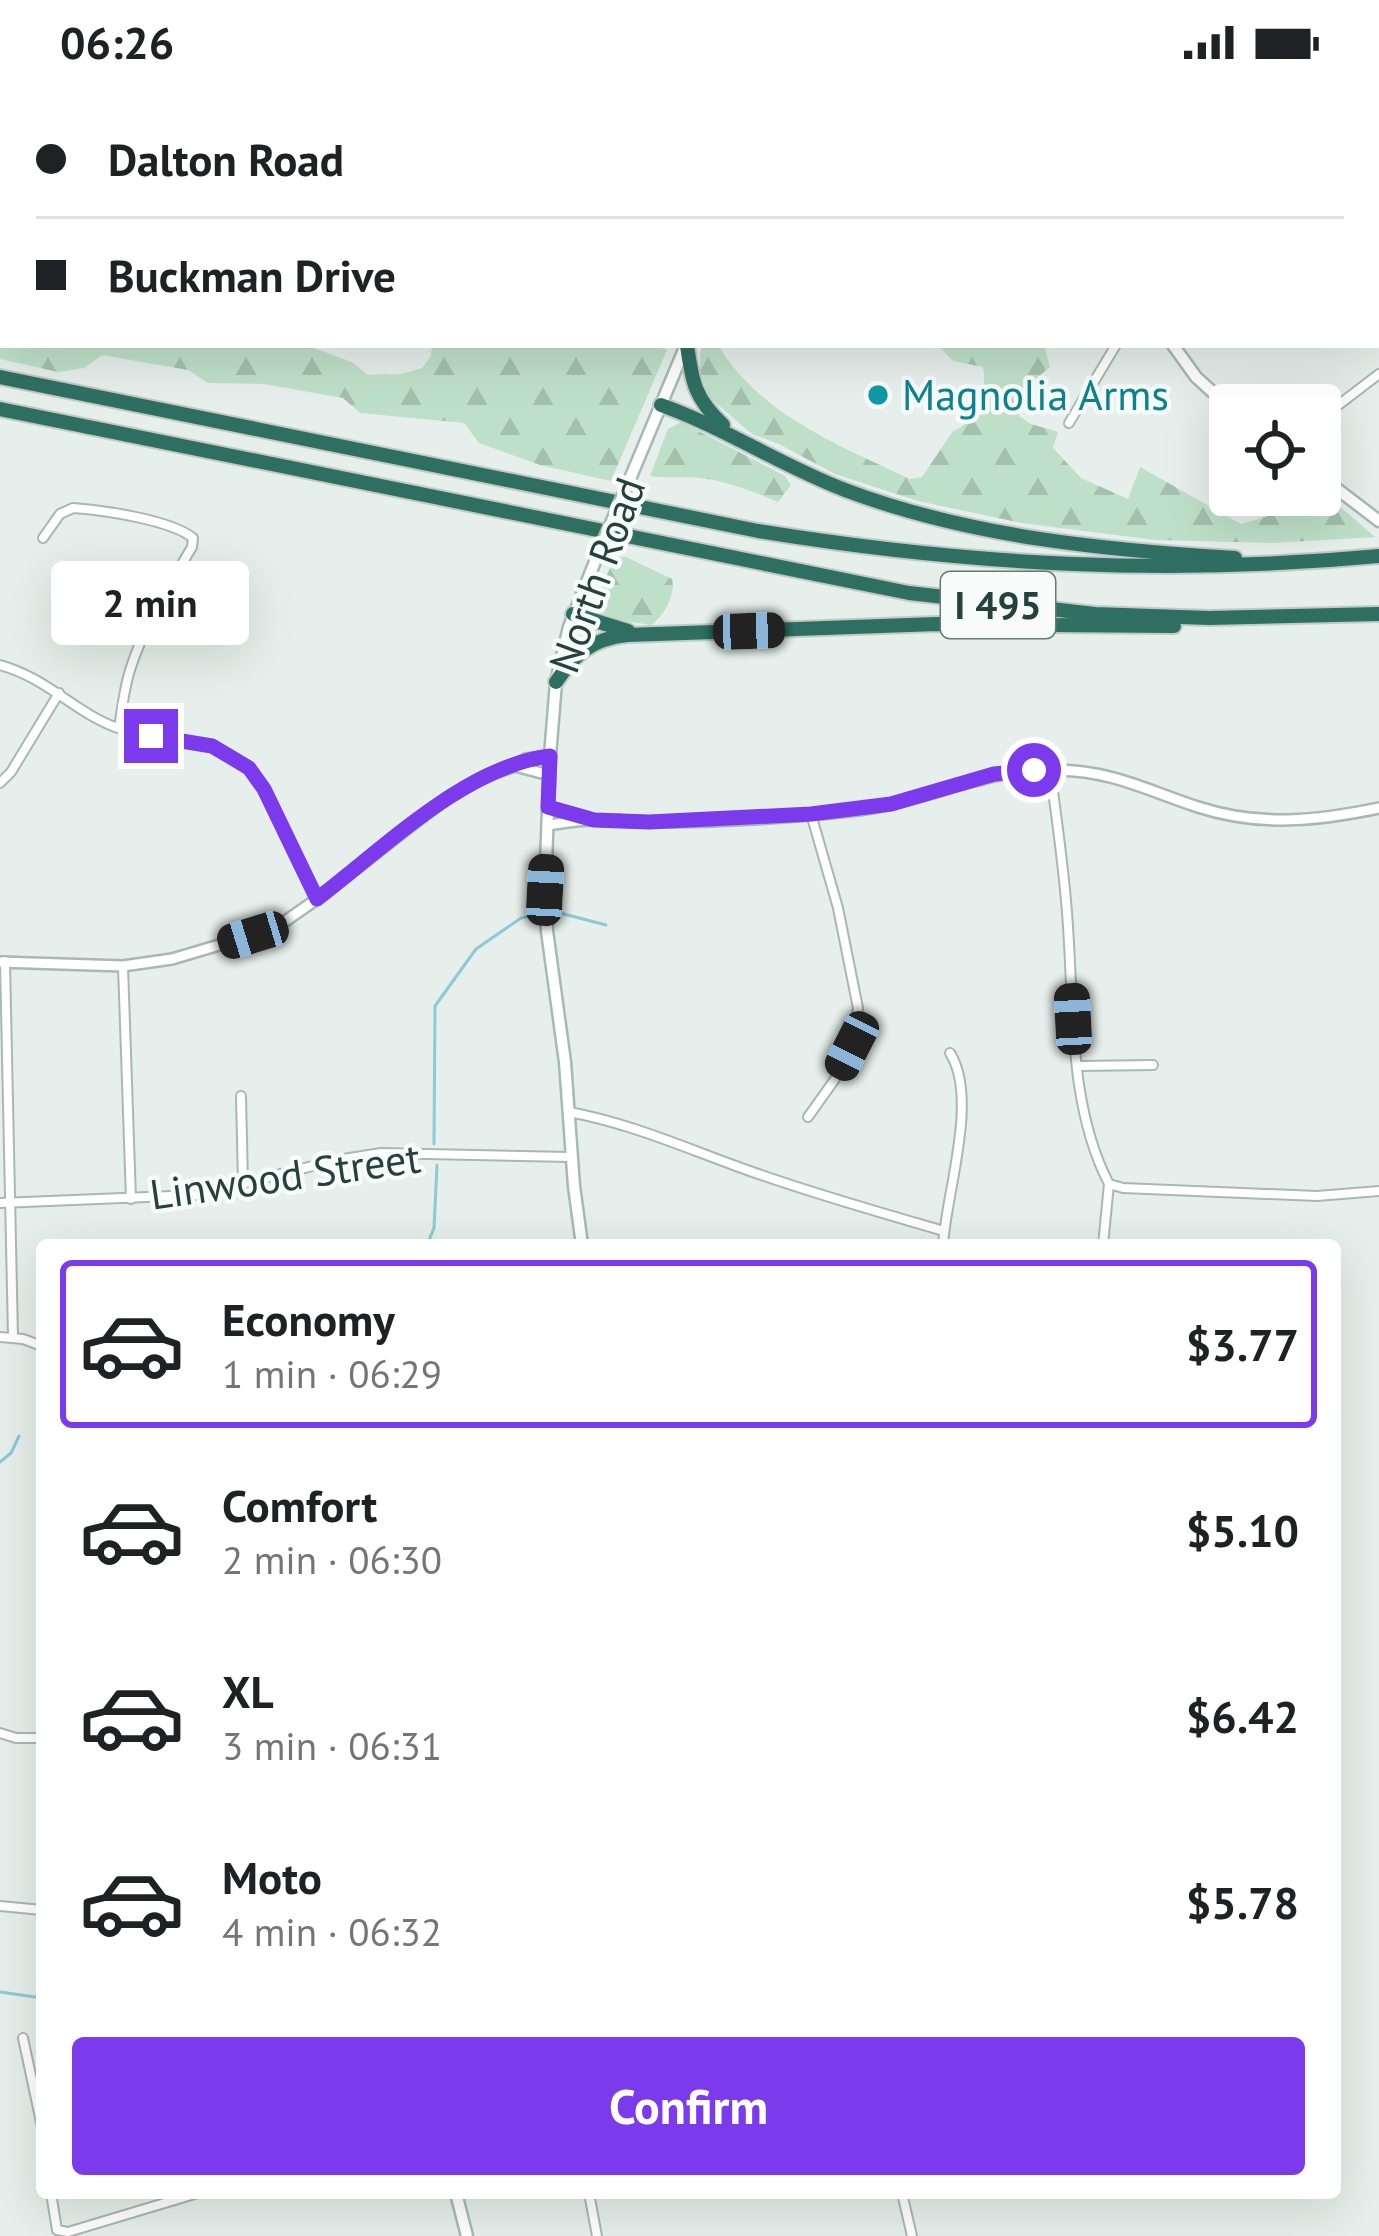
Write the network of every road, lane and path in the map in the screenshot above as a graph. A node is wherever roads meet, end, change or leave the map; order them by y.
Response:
1 (686, 348) edge
2 (687, 348) edge
3 (1114, 348) edge
4 (1176, 348) edge
5 (1379, 374) edge
6 (0, 377) edge
7 (1209, 389) edge
8 (1341, 403) edge
9 (661, 405) junction
10 (0, 409) edge
11 (0, 419) edge
12 (1069, 423) dead end
13 (187, 448) junction
14 (757, 448) junction
15 (1341, 492) edge
16 (1379, 520) edge
17 (44, 538) dead end
18 (1379, 556) edge
19 (1307, 562) junction
20 (573, 614) junction
21 (1379, 614) edge
22 (1286, 618) junction
23 (645, 634) junction
24 (0, 665) edge
25 (556, 682) junction
26 (59, 693) junction
27 (119, 728) junction
28 (550, 756) junction
29 (515, 766) junction
30 (1050, 769) junction
31 (549, 775) junction
32 (0, 783) edge
33 (548, 807) junction
34 (1379, 808) edge
35 (811, 814) junction
36 (594, 820) junction
37 (548, 825) junction
38 (317, 899) junction
39 (2, 962) edge
40 (122, 965) junction
41 (950, 1053) dead end
42 (1153, 1065) dead end
43 (1078, 1066) junction
44 (241, 1096) dead end
45 (568, 1112) junction
46 (808, 1117) dead end
47 (571, 1157) junction
48 (243, 1184) junction
49 (1108, 1184) junction
50 (1379, 1191) edge
51 (131, 1199) junction
52 (5, 1203) edge
53 (944, 1231) junction
54 (581, 1239) edge
55 (943, 1239) edge
56 (1103, 1239) edge
57 (13, 1336) junction
58 (0, 1337) edge
59 (36, 1344) edge
60 (0, 1733) edge
61 (36, 1738) edge
62 (0, 1906) edge
63 (36, 1909) edge
64 (23, 2038) dead end
65 (36, 2095) edge
66 (52, 2199) edge
67 (178, 2199) edge
68 (457, 2199) edge
69 (590, 2199) edge
70 (903, 2199) edge
71 (465, 2236) edge
72 (597, 2236) edge
73 (912, 2236) edge

1 - 9 main road, North Road
2 - 14 highway
3 - 12 street
4 - 7 main road
5 - 8 street
6 - 19 highway, I 495
9 - 14 highway
9 - 20 main road, North Road, bridge
10 - 13 highway, I 495
11 - 13 highway
13 - 22 highway, I 495
14 - 19 highway
15 - 16 main road
17 - 27 street
18 - 19 highway, I 495
20 - 23 highway
20 - 25 main road, North Road
21 - 22 highway, I 495
22 - 23 highway
23 - 25 highway
24 - 26 street
25 - 28 main road, North Road
26 - 27 street
26 - 32 street
27 - 38 street
28 - 29 street
28 - 31 main road, North Road
29 - 31 street
29 - 38 street
30 - 34 street
30 - 35 street
30 - 43 street
31 - 33 main road, North Road
33 - 36 street
33 - 37 main road, North Road
35 - 36 street
35 - 46 street
36 - 37 street
37 - 45 main road, North Road
38 - 40 street
39 - 40 street
39 - 52 street
40 - 51 street
41 - 53 street
42 - 43 street
43 - 49 street
44 - 48 street
45 - 47 main road, North Road
45 - 53 street
47 - 48 street, Linwood Street
47 - 54 main road, North Road
48 - 51 street, Linwood Street
49 - 50 street
49 - 56 street
51 - 52 street, Linwood Street
52 - 57 street
53 - 55 street
57 - 58 street
57 - 59 street
60 - 61 street
62 - 63 street
64 - 65 street
66 - 67 street
68 - 71 main road
69 - 72 street
70 - 73 street

